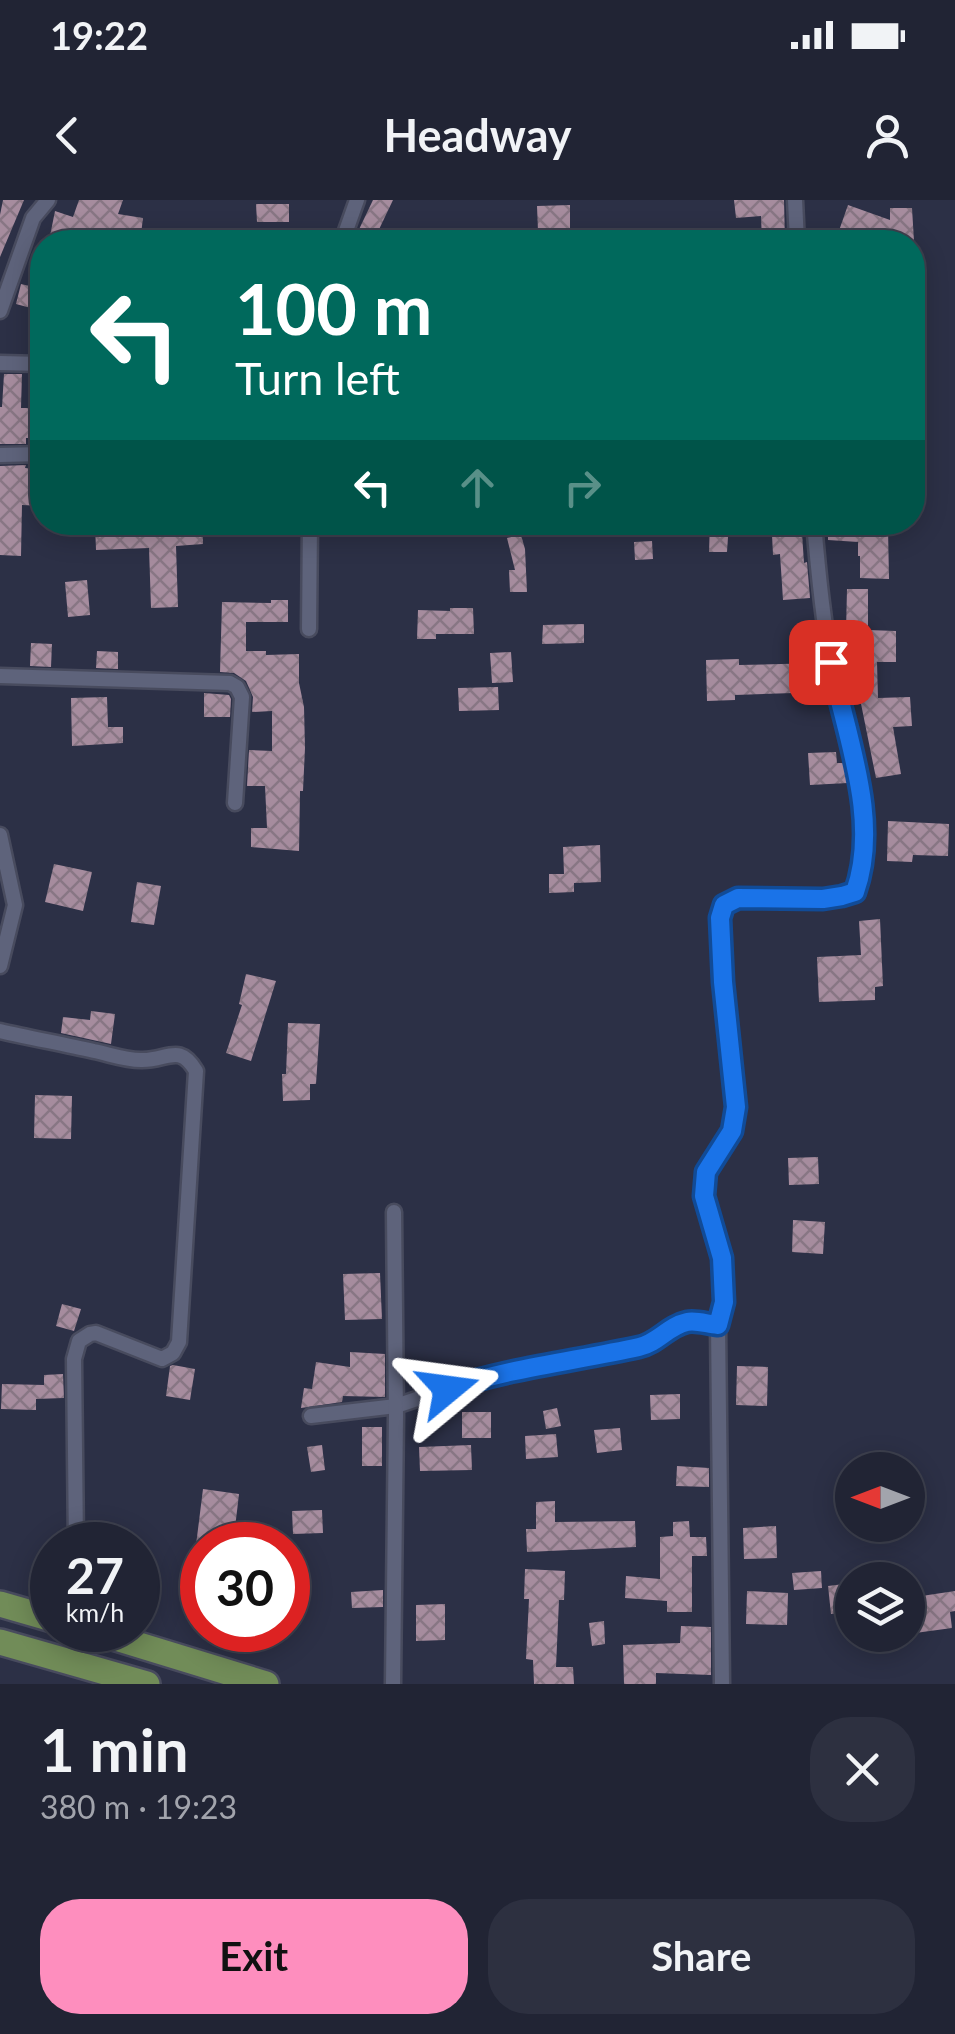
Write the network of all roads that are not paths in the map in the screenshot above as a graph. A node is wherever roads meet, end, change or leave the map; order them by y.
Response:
1 (48, 200) edge
2 (357, 200) edge
3 (795, 200) edge
4 (346, 230) edge
5 (797, 230) edge
6 (0, 311) edge
7 (0, 363) edge
8 (30, 364) edge
9 (30, 454) edge
10 (0, 455) edge
11 (310, 535) edge
12 (815, 535) edge
13 (310, 629) dead end
14 (0, 676) edge
15 (235, 803) dead end
16 (0, 834) edge
17 (0, 966) edge
18 (0, 1031) edge
19 (394, 1212) dead end
20 (718, 1325) junction
21 (396, 1406) junction
22 (311, 1416) dead end
23 (76, 1522) edge
24 (0, 1604) edge
25 (30, 1613) edge
26 (0, 1642) edge
27 (160, 1651) edge
28 (147, 1684) edge
29 (266, 1684) edge
30 (393, 1684) edge
31 (722, 1684) edge

1 - 6 street
2 - 4 street
3 - 5 street
7 - 8 street
9 - 10 street
11 - 13 street
12 - 20 street
14 - 15 street
16 - 17 street
18 - 23 street
19 - 21 street
20 - 21 street
20 - 31 street
21 - 22 street
21 - 30 street
24 - 25 highway
26 - 28 highway
27 - 29 highway

